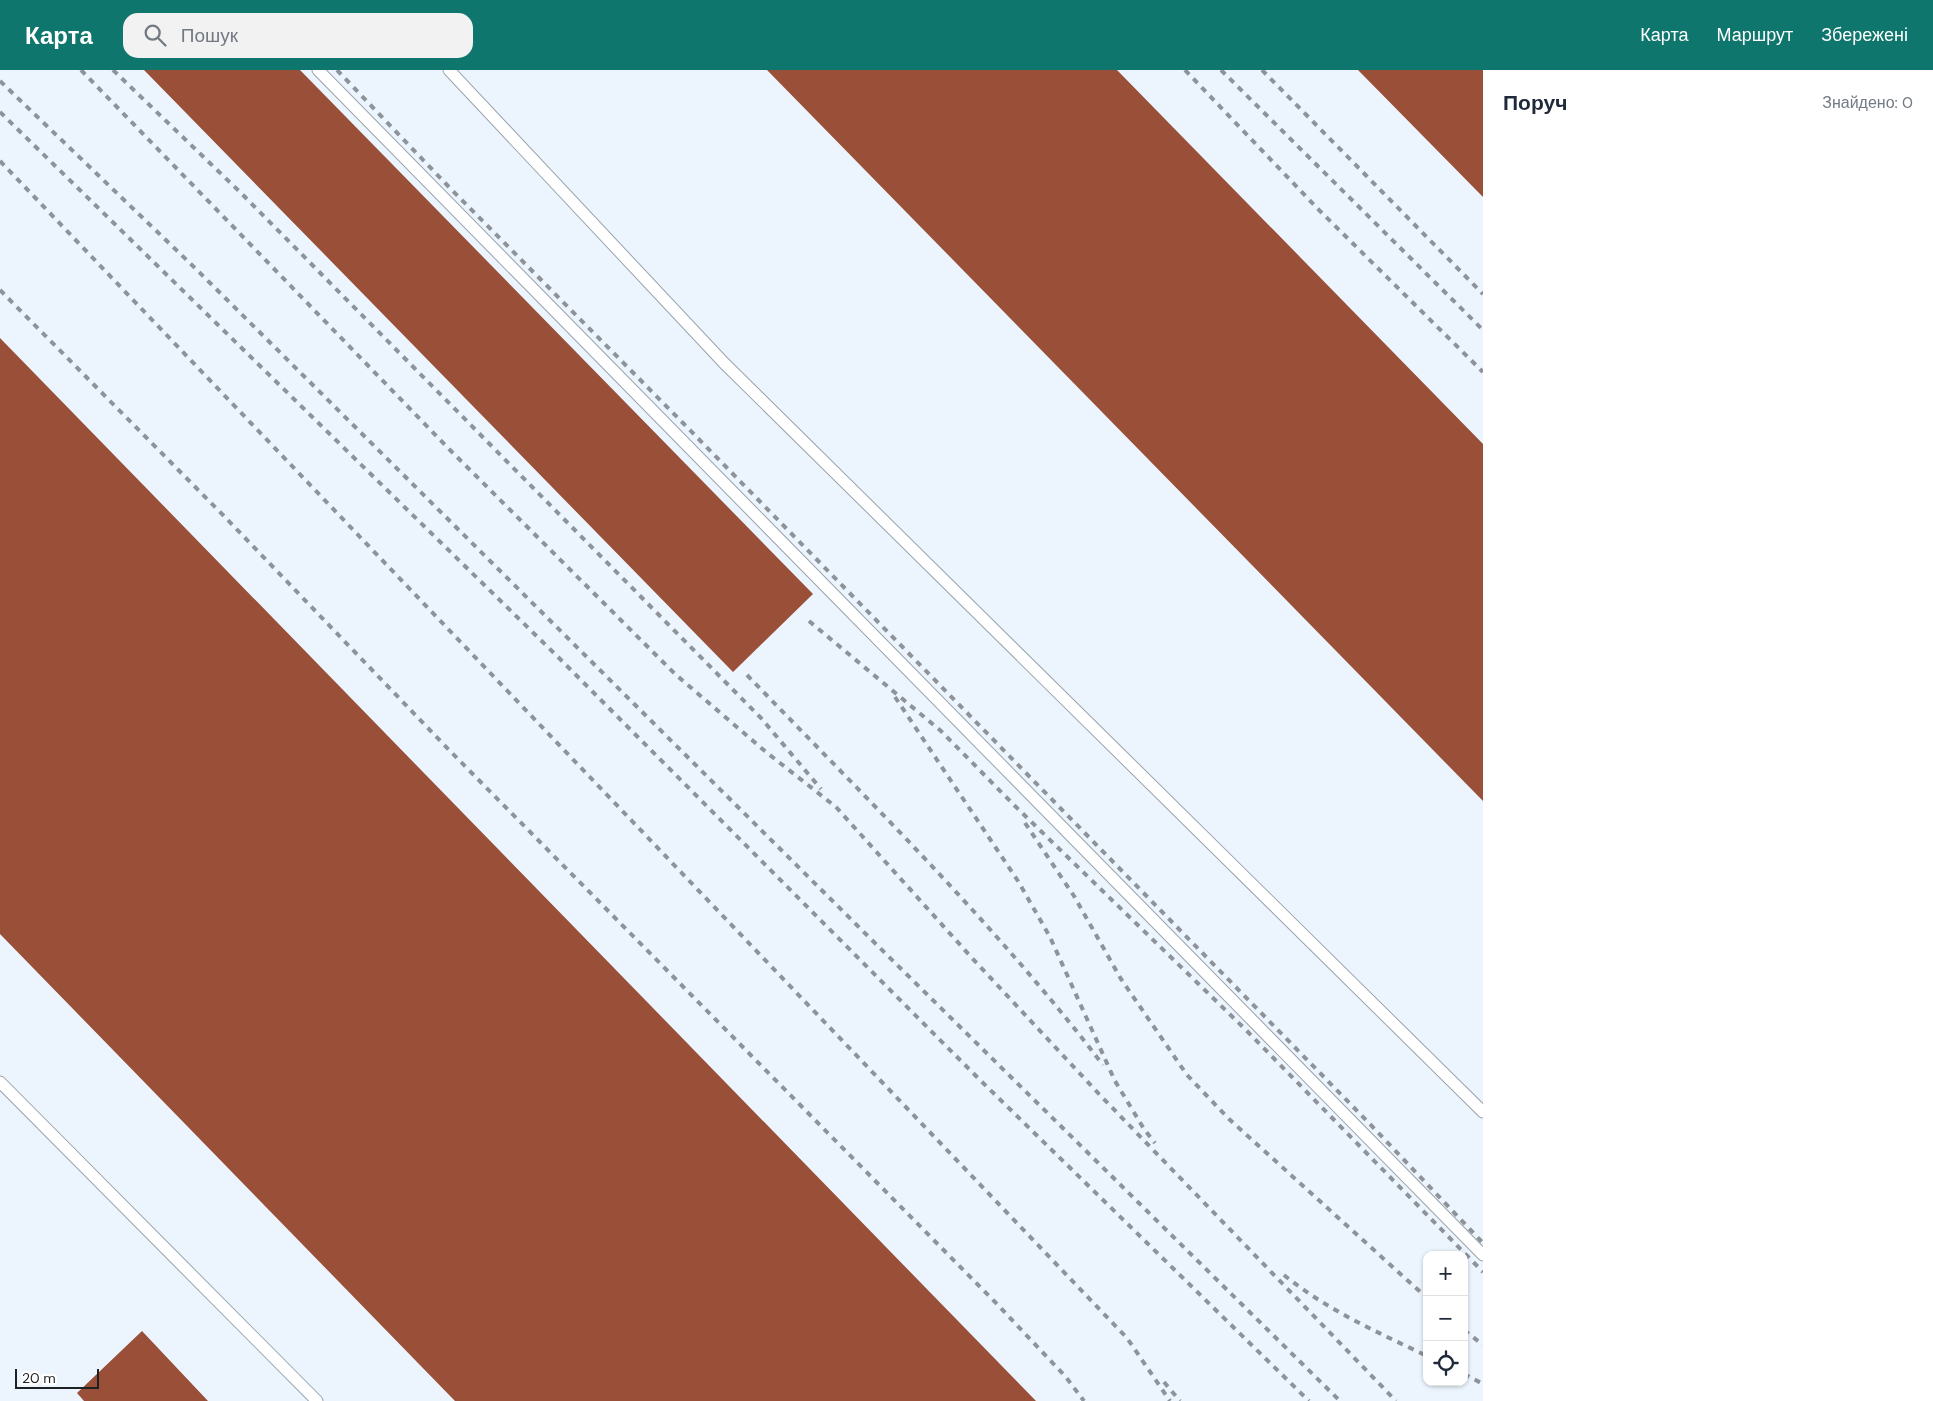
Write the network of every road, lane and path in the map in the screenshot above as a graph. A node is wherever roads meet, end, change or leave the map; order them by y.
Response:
1 (318, 70) edge
2 (449, 70) edge
3 (0, 1082) edge
4 (1483, 1112) edge
5 (1483, 1255) edge
6 (317, 1401) edge

1 - 5 lane
2 - 4 lane
3 - 6 lane

